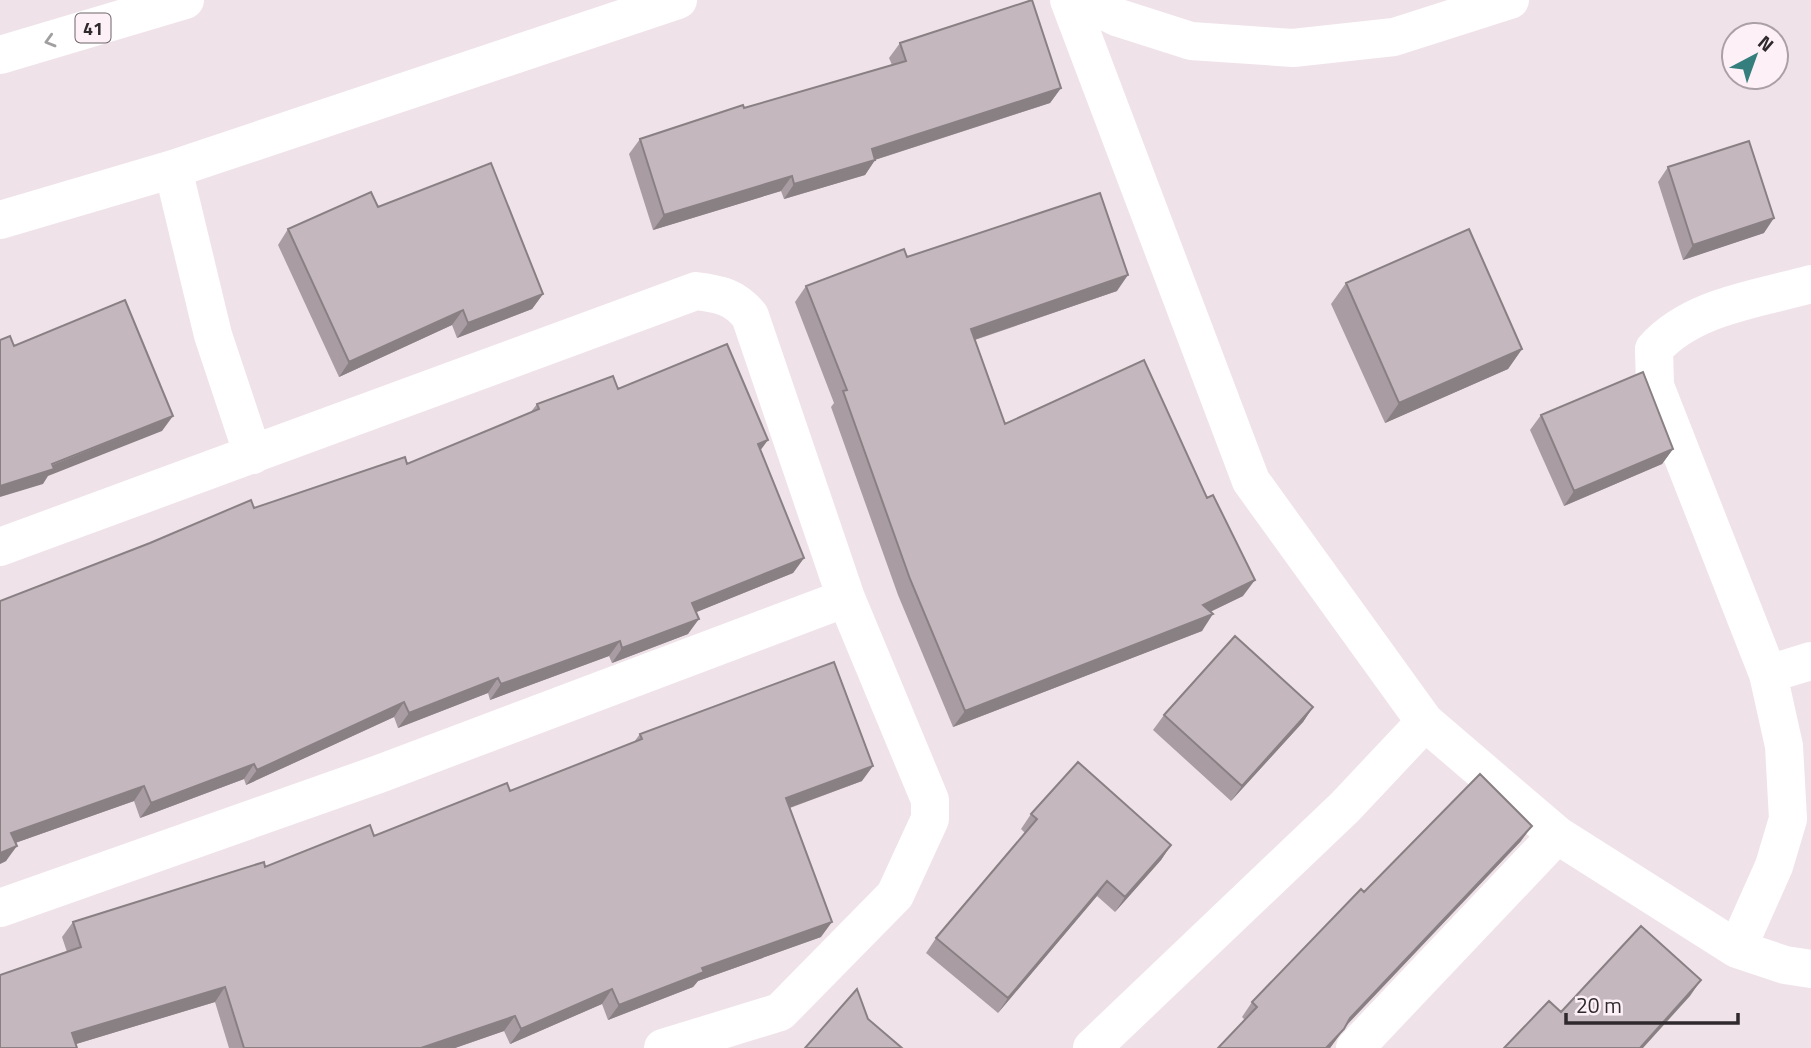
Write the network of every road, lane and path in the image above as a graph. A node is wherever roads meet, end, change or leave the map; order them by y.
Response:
1 (186, 0) edge
2 (678, 0) edge
3 (1069, 0) edge
4 (1081, 0) edge
5 (1510, 0) edge
6 (0, 55) edge
7 (173, 169) junction
8 (0, 220) edge
9 (1811, 284) edge
10 (253, 455) junction
11 (0, 547) edge
12 (846, 598) junction
13 (1811, 661) edge
14 (1768, 674) junction
15 (1425, 722) junction
16 (1557, 835) junction
17 (0, 908) edge
18 (1737, 949) junction
19 (1811, 969) edge
20 (663, 1048) edge
21 (1092, 1048) edge
22 (1355, 1048) edge

1 -> 6 main road, 41
2 - 7 main road
3 - 15 main road
4 - 5 main road
7 - 8 main road
7 - 10 main road
9 - 14 main road
10 - 11 main road
10 - 12 main road
12 - 17 main road
12 - 20 main road
13 - 14 main road
14 - 18 main road
15 - 16 main road
15 - 21 main road
16 - 18 main road
16 - 22 main road
18 - 19 main road

